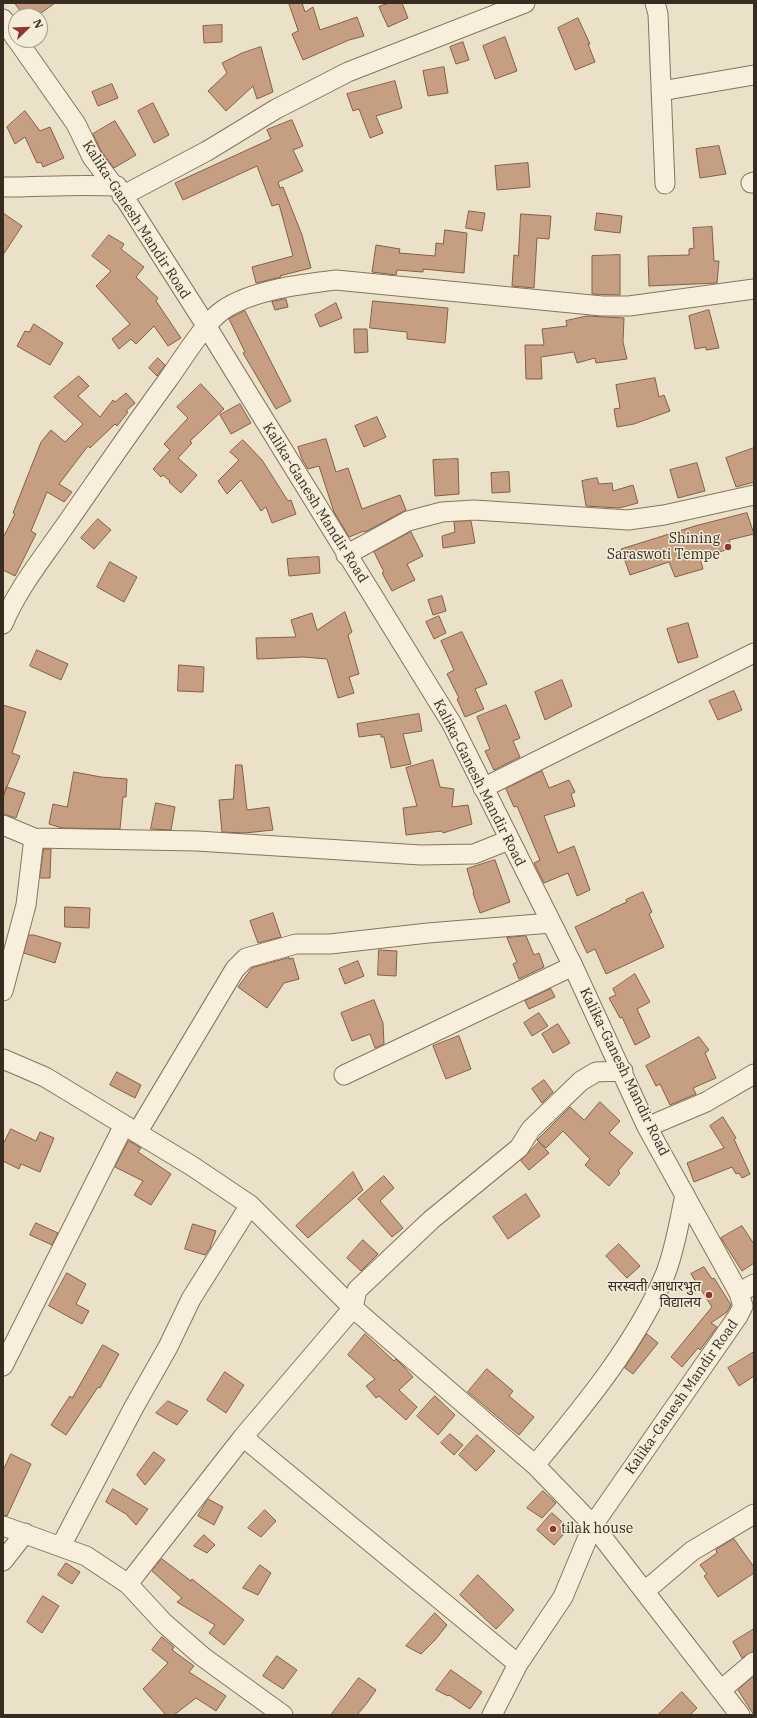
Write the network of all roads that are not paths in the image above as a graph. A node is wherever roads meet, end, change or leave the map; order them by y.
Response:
1 (655, 3) edge
2 (522, 4) edge
3 (22, 48) edge
4 (754, 75) edge
5 (661, 91) junction
6 (665, 184) dead end
7 (3, 187) edge
8 (118, 191) junction
9 (754, 289) edge
10 (207, 327) junction
11 (754, 494) edge
12 (346, 555) junction
13 (3, 624) edge
14 (754, 654) edge
15 (483, 788) junction
16 (3, 825) edge
17 (34, 838) junction
18 (509, 840) junction
19 (551, 923) junction
20 (573, 966) junction
21 (3, 991) edge
22 (3, 1059) edge
23 (623, 1071) junction
24 (754, 1074) edge
25 (344, 1075) dead end
26 (647, 1126) junction
27 (131, 1129) junction
28 (685, 1195) junction
29 (250, 1205) junction
30 (746, 1289) edge
31 (353, 1308) junction
32 (3, 1366) edge
33 (243, 1437) junction
34 (535, 1465) junction
35 (754, 1514) edge
36 (3, 1526) edge
37 (593, 1526) junction
38 (25, 1533) junction
39 (61, 1546) junction
40 (3, 1561) edge
41 (128, 1584) junction
42 (645, 1591) junction
43 (754, 1662) edge
44 (518, 1664) junction
45 (721, 1690) junction
46 (282, 1715) edge
47 (492, 1715) edge
48 (740, 1715) edge

1 - 5 street
2 - 8 street
3 - 8 street, Kalika-Ganesh Mandir Road
4 - 5 street
5 - 6 street
7 - 8 street
8 - 10 street, Kalika-Ganesh Mandir Road
9 - 10 street
10 - 12 street, Kalika-Ganesh Mandir Road
10 - 13 street
11 - 12 street
12 - 15 street, Kalika-Ganesh Mandir Road
14 - 15 street
15 - 18 street, Kalika-Ganesh Mandir Road
16 - 17 street
17 - 18 street
17 - 21 street
18 - 19 street, Kalika-Ganesh Mandir Road
19 - 20 street, Kalika-Ganesh Mandir Road
19 - 27 street
20 - 23 street, Kalika-Ganesh Mandir Road
20 - 25 street
22 - 27 street
23 - 26 street, Kalika-Ganesh Mandir Road
23 - 31 street
24 - 26 street
26 - 28 street, Kalika-Ganesh Mandir Road
27 - 29 street
27 - 32 street
28 - 30 street, Kalika-Ganesh Mandir Road
28 - 34 street
29 - 31 street
29 - 39 street
30 - 37 street, Kalika-Ganesh Mandir Road
31 - 33 street
31 - 34 street
33 - 41 street
33 - 44 street
34 - 37 street
35 - 42 street
36 - 38 street
37 - 42 street
37 - 44 street, Kalika-Ganesh Mandir Road
38 - 39 street
38 - 40 street
39 - 41 street
41 - 46 street
42 - 45 street
43 - 45 street
44 - 47 street, Kalika-Ganesh Mandir Road
45 - 48 street

